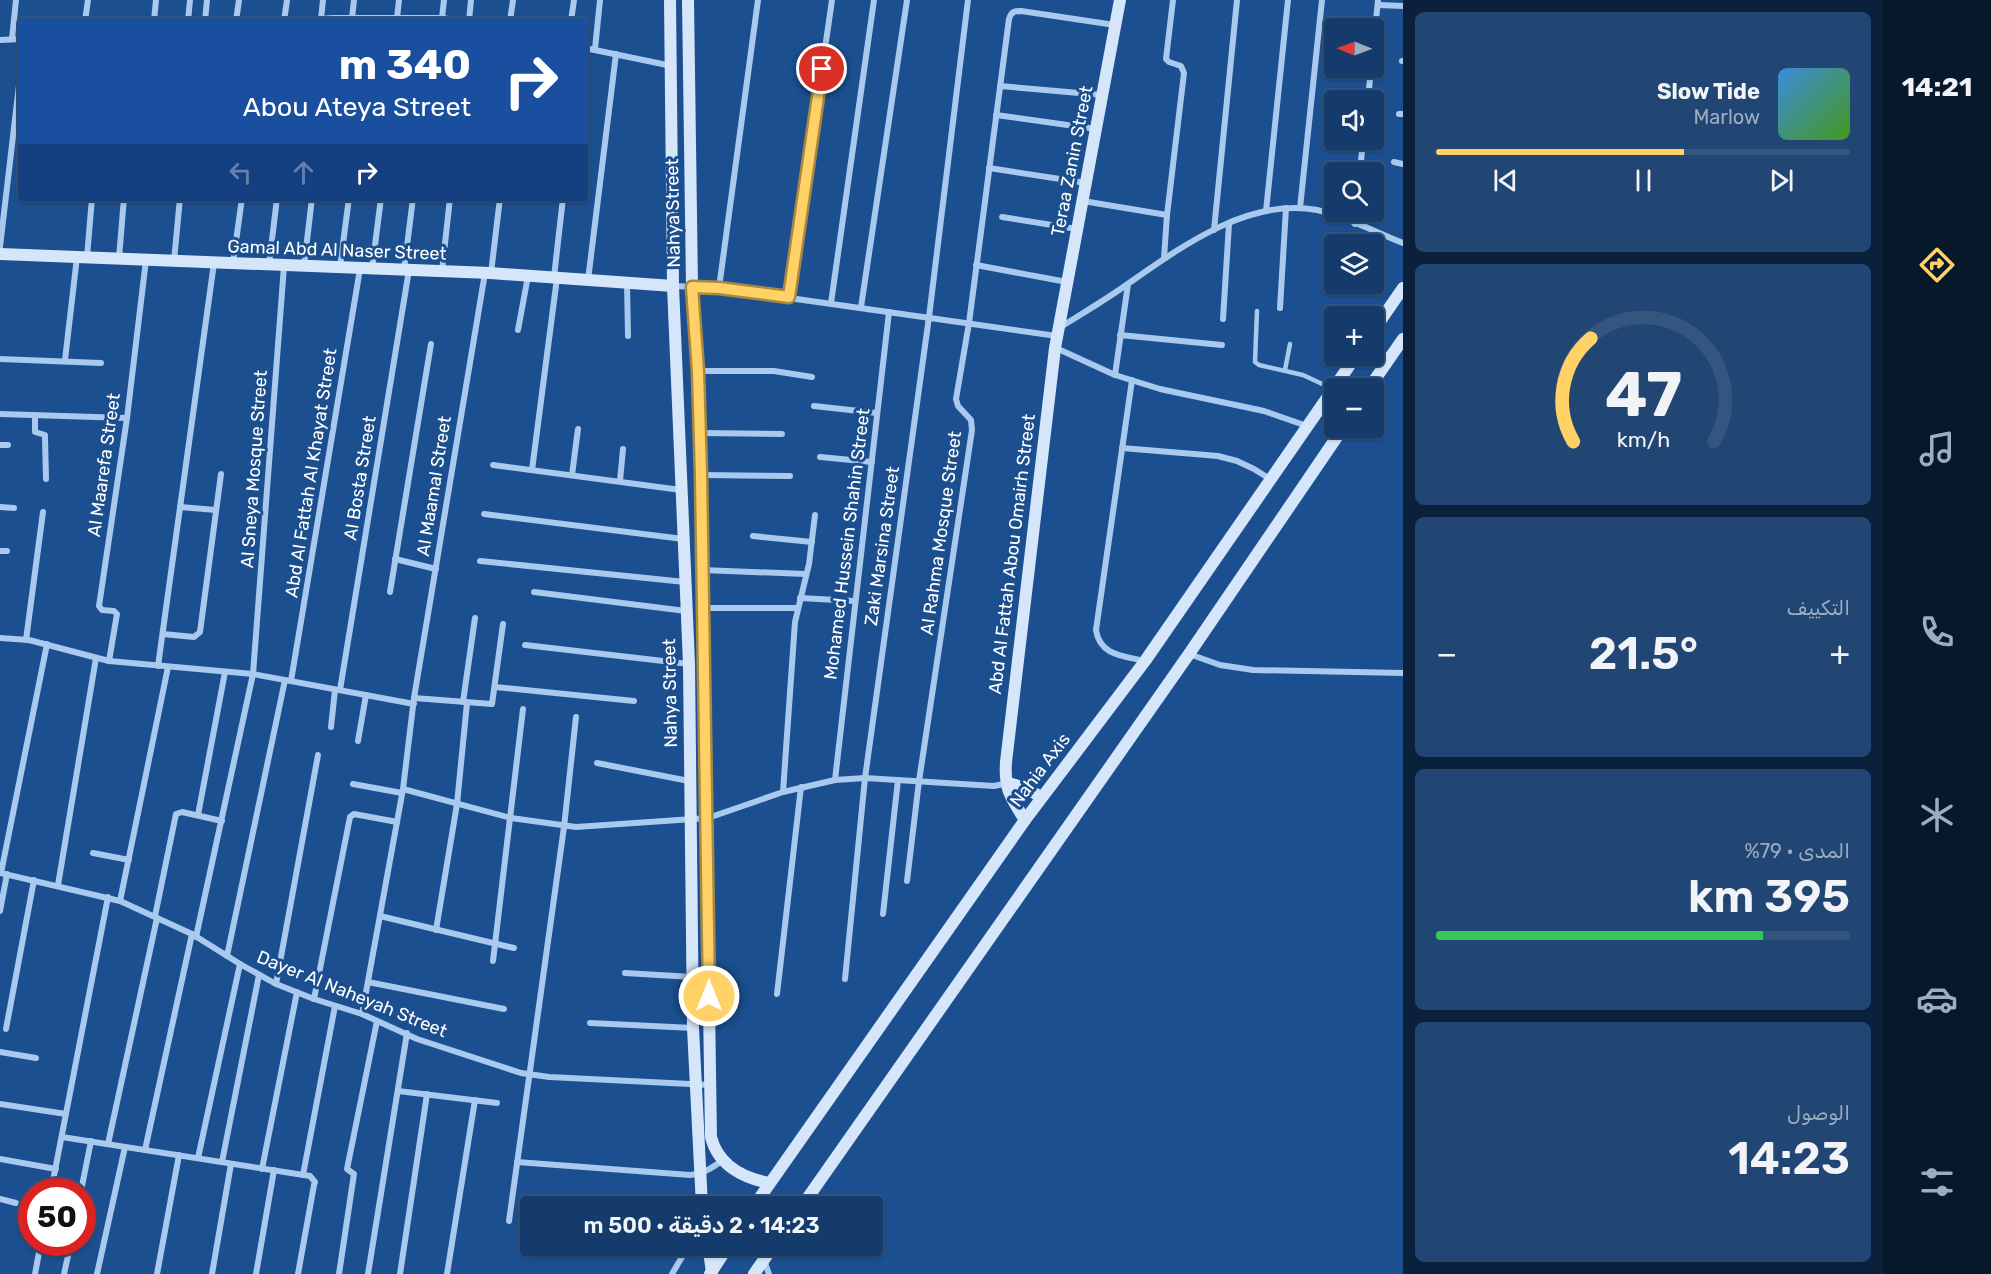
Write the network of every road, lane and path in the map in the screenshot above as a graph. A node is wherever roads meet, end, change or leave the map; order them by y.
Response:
1 (16, 0) edge
2 (87, 0) edge
3 (156, 0) edge
4 (190, 0) edge
5 (207, 0) edge
6 (238, 0) edge
7 (287, 0) edge
8 (323, 0) edge
9 (354, 0) edge
10 (399, 0) edge
11 (444, 0) edge
12 (471, 0) edge
13 (513, 0) edge
14 (574, 0) edge
15 (600, 0) edge
16 (670, 0) edge
17 (688, 0) edge
18 (758, 0) edge
19 (832, 0) edge
20 (874, 0) edge
21 (907, 0) edge
22 (968, 0) edge
23 (1120, 0) edge
24 (1173, 0) edge
25 (1237, 0) edge
26 (1288, 0) edge
27 (1322, 0) edge
28 (1378, 2) edge
29 (1403, 6) edge
30 (85, 18) edge
31 (154, 18) edge
32 (188, 18) edge
33 (205, 18) edge
34 (236, 18) edge
35 (284, 18) edge
36 (321, 18) edge
37 (352, 18) edge
38 (400, 18) edge
39 (437, 18) edge
40 (469, 18) edge
41 (510, 18) edge
42 (571, 18) edge
43 (1376, 18) edge
44 (1115, 25) junction
45 (12, 39) junction
46 (18, 39) edge
47 (0, 40) edge
48 (588, 49) edge
49 (595, 50) junction
50 (616, 54) junction
51 (672, 66) junction
52 (1000, 86) junction
53 (18, 93) edge
54 (1103, 95) junction
55 (996, 115) junction
56 (1096, 129) junction
57 (1394, 162) dead end
58 (1403, 164) edge
59 (988, 168) junction
60 (1086, 184) junction
61 (92, 201) edge
62 (124, 201) edge
63 (180, 201) edge
64 (242, 201) edge
65 (277, 201) edge
66 (312, 201) edge
67 (349, 201) edge
68 (380, 201) edge
69 (413, 201) edge
70 (450, 201) edge
71 (500, 201) edge
72 (563, 201) edge
73 (1083, 201) junction
74 (1286, 208) junction
75 (1299, 208) junction
76 (1266, 211) junction
77 (1167, 215) junction
78 (1002, 217) dead end
79 (1229, 224) junction
80 (1354, 224) joint
81 (1078, 230) junction
82 (1214, 230) junction
83 (1403, 243) edge
84 (0, 246) edge
85 (0, 254) edge
86 (82, 258) junction
87 (1164, 258) junction
88 (119, 259) junction
89 (146, 260) junction
90 (174, 261) junction
91 (214, 263) junction
92 (233, 264) junction
93 (269, 265) junction
94 (976, 265) junction
95 (284, 266) junction
96 (304, 267) junction
97 (340, 268) junction
98 (366, 269) junction
99 (406, 270) junction
100 (442, 272) junction
101 (488, 273) junction
102 (528, 276) junction
103 (555, 278) junction
104 (588, 280) junction
105 (627, 282) junction
106 (1068, 283) junction
107 (1128, 284) junction
108 (673, 286) junction
109 (692, 287) junction
110 (719, 288) junction
111 (1403, 288) edge
112 (789, 297) junction
113 (831, 303) junction
114 (861, 308) junction
115 (1280, 308) dead end
116 (1257, 311) dead end
117 (889, 312) junction
118 (1384, 316) edge
119 (929, 317) junction
120 (1223, 319) dead end
121 (969, 323) junction
122 (518, 330) dead end
123 (1120, 335) junction
124 (628, 336) dead end
125 (1057, 337) junction
126 (1403, 339) edge
127 (430, 344) dead end
128 (1290, 344) dead end
129 (1222, 345) dead end
130 (0, 359) edge
131 (65, 360) junction
132 (101, 363) dead end
133 (1285, 370) junction
134 (698, 372) junction
135 (1114, 375) junction
136 (812, 377) dead end
137 (1376, 378) edge
138 (1132, 380) junction
139 (1324, 385) edge
140 (1324, 401) edge
141 (814, 406) dead end
142 (877, 412) junction
143 (0, 414) edge
144 (35, 415) junction
145 (126, 418) junction
146 (1307, 426) junction
147 (578, 429) dead end
148 (700, 433) junction
149 (782, 434) dead end
150 (1336, 438) edge
151 (0, 445) edge
152 (8, 446) dead end
153 (1122, 448) junction
154 (623, 449) dead end
155 (820, 457) dead end
156 (872, 462) junction
157 (493, 465) dead end
158 (532, 470) junction
159 (221, 474) dead end
160 (701, 474) junction
161 (572, 475) junction
162 (790, 476) dead end
163 (46, 479) dead end
164 (1270, 479) junction
165 (620, 481) junction
166 (681, 489) junction
167 (0, 507) edge
168 (180, 507) junction
169 (14, 508) dead end
170 (216, 510) junction
171 (43, 512) dead end
172 (484, 514) dead end
173 (815, 515) dead end
174 (753, 536) dead end
175 (683, 539) junction
176 (812, 542) junction
177 (395, 559) junction
178 (480, 561) dead end
179 (436, 569) junction
180 (702, 570) junction
181 (807, 574) junction
182 (685, 582) junction
183 (390, 592) dead end
184 (534, 592) dead end
185 (800, 598) junction
186 (855, 601) junction
187 (703, 608) junction
188 (797, 608) junction
189 (686, 611) junction
190 (475, 618) dead end
191 (503, 624) dead end
192 (163, 634) junction
193 (0, 638) edge
194 (26, 640) junction
195 (47, 644) junction
196 (525, 645) dead end
197 (1189, 654) junction
198 (96, 658) junction
199 (109, 661) junction
200 (1145, 661) junction
201 (689, 664) junction
202 (158, 666) junction
203 (168, 667) junction
204 (225, 672) junction
205 (1403, 672) edge
206 (253, 674) junction
207 (288, 681) junction
208 (495, 687) junction
209 (338, 690) junction
210 (366, 695) junction
211 (414, 701) junction
212 (634, 701) dead end
213 (465, 703) junction
214 (524, 709) dead end
215 (576, 717) dead end
216 (331, 727) dead end
217 (357, 741) dead end
218 (318, 755) dead end
219 (597, 763) dead end
220 (865, 778) junction
221 (835, 780) junction
222 (898, 780) junction
223 (689, 781) junction
224 (919, 781) junction
225 (1008, 783) junction
226 (353, 784) dead end
227 (801, 787) junction
228 (402, 791) junction
229 (783, 792) junction
230 (1042, 797) junction
231 (457, 804) junction
232 (198, 815) junction
233 (510, 818) junction
234 (708, 818) junction
235 (689, 819) junction
236 (1025, 820) junction
237 (222, 821) junction
238 (397, 822) junction
239 (564, 827) junction
240 (93, 853) dead end
241 (129, 860) junction
242 (3, 873) edge
243 (34, 880) junction
244 (907, 881) dead end
245 (58, 885) junction
246 (108, 897) junction
247 (120, 901) junction
248 (0, 911) edge
249 (883, 914) dead end
250 (380, 916) junction
251 (156, 917) junction
252 (436, 930) junction
253 (194, 936) junction
254 (495, 944) junction
255 (514, 948) dead end
256 (227, 956) junction
257 (493, 961) dead end
258 (240, 964) junction
259 (625, 973) dead end
260 (259, 975) junction
261 (692, 977) junction
262 (845, 979) dead end
263 (368, 982) junction
264 (276, 984) junction
265 (297, 992) junction
266 (777, 994) dead end
267 (314, 999) junction
268 (336, 1006) junction
269 (504, 1009) dead end
270 (362, 1014) junction
271 (377, 1021) junction
272 (590, 1023) dead end
273 (693, 1028) junction
274 (6, 1029) dead end
275 (407, 1033) junction
276 (0, 1052) edge
277 (36, 1058) dead end
278 (529, 1074) junction
279 (695, 1084) junction
280 (710, 1084) junction
281 (398, 1090) junction
282 (427, 1094) junction
283 (475, 1100) junction
284 (497, 1103) dead end
285 (0, 1104) edge
286 (66, 1114) junction
287 (62, 1137) junction
288 (91, 1141) junction
289 (108, 1144) junction
290 (125, 1147) junction
291 (145, 1150) junction
292 (179, 1155) junction
293 (198, 1158) junction
294 (0, 1159) edge
295 (723, 1160) junction
296 (222, 1162) junction
297 (517, 1162) junction
298 (231, 1164) junction
299 (262, 1168) junction
300 (56, 1169) junction
301 (274, 1170) junction
302 (699, 1174) junction
303 (306, 1175) junction
304 (54, 1178) edge
305 (84, 1178) edge
306 (770, 1183) junction
307 (701, 1196) edge
308 (761, 1196) edge
309 (809, 1196) edge
310 (0, 1199) edge
311 (16, 1203) dead end
312 (509, 1221) dead end
313 (38, 1256) edge
314 (68, 1256) edge
315 (683, 1256) edge
316 (709, 1256) edge
317 (722, 1256) edge
318 (767, 1256) edge
319 (764, 1260) junction
320 (711, 1273) edge
321 (35, 1274) edge
322 (64, 1274) edge
323 (97, 1274) edge
324 (157, 1274) edge
325 (212, 1274) edge
326 (256, 1274) edge
327 (298, 1274) edge
328 (339, 1274) edge
329 (368, 1274) edge
330 (400, 1274) edge
331 (447, 1274) edge
332 (672, 1274) edge
333 (754, 1274) edge
334 (769, 1274) edge

1 - 45 street
2 - 30 street
3 - 31 street
4 - 32 street
5 - 33 street
6 - 34 street
7 - 35 street
8 - 36 street
9 - 37 street
10 - 38 street
11 - 39 street
12 - 40 street
13 - 41 street
14 - 42 street
15 - 49 street
16 - 51 main road, Nahya Street
17 - 109 main road, Nahya Street
18 - 110 street
19 - 112 street
20 - 113 street
21 - 114 street
22 - 119 street, Zaki Marsina Street
23 - 44 main road, Teraa Zanin Street
24 - 77 street
25 - 82 street
26 - 76 street
27 - 75 street
28 - 29 street
28 - 43 street
44 - 52 street, Al Rahma Mosque Street
44 - 54 main road, Teraa Zanin Street
45 - 46 street
45 - 47 street
48 - 49 street
49 - 50 street
50 - 51 street
50 - 104 street
51 - 108 main road, Nahya Street
52 - 54 street
52 - 55 street, Al Rahma Mosque Street
53 - 84 street
54 - 56 main road, Teraa Zanin Street
55 - 56 street
55 - 59 street, Al Rahma Mosque Street
56 - 60 main road, Teraa Zanin Street
57 - 58 street
59 - 60 street
59 - 94 street, Al Rahma Mosque Street
60 - 73 main road, Teraa Zanin Street
61 - 86 street
62 - 88 street
63 - 90 street
64 - 92 street
65 - 93 street
66 - 96 street
67 - 97 street
68 - 98 street, Abd Al Fattah Al Khayat Street
69 - 99 street, Al Bosta Street
70 - 100 street
71 - 101 street, Al Maamal Street
72 - 103 street
73 - 77 street
73 - 81 main road, Teraa Zanin Street
74 - 75 street
74 - 76 street
74 - 115 street
75 - 80 street
76 - 79 street
77 - 87 street
78 - 81 street
79 - 82 street
79 - 120 street
80 - 83 street
81 - 106 main road, Teraa Zanin Street
82 - 87 street
85 - 86 main road, Gamal Abd Al Naser Street
86 - 88 main road, Gamal Abd Al Naser Street
86 - 131 street
87 - 107 street
88 - 89 main road, Gamal Abd Al Naser Street
89 - 90 main road, Gamal Abd Al Naser Street
89 - 145 street, Al Maarefa Street
90 - 91 main road, Gamal Abd Al Naser Street
91 - 92 main road, Gamal Abd Al Naser Street
91 - 168 street
92 - 93 main road, Gamal Abd Al Naser Street
93 - 95 main road, Gamal Abd Al Naser Street
94 - 106 street
94 - 121 street, Al Rahma Mosque Street
95 - 96 main road, Gamal Abd Al Naser Street
95 - 206 street, Al Sneya Mosque Street
96 - 97 main road, Gamal Abd Al Naser Street
97 - 98 main road, Gamal Abd Al Naser Street
98 - 99 main road, Gamal Abd Al Naser Street
98 - 207 street, Abd Al Fattah Al Khayat Street
99 - 100 main road, Gamal Abd Al Naser Street
99 - 209 street, Al Bosta Street
100 - 101 main road, Gamal Abd Al Naser Street
101 - 102 main road, Gamal Abd Al Naser Street
101 - 179 street, Al Maamal Street
102 - 103 main road, Gamal Abd Al Naser Street
102 - 122 street
103 - 104 main road, Gamal Abd Al Naser Street
103 - 158 street
104 - 105 main road, Gamal Abd Al Naser Street
105 - 108 main road, Gamal Abd Al Naser Street
105 - 124 street
106 - 125 main road, Teraa Zanin Street
107 - 123 street
107 - 125 street
108 - 109 street
108 - 166 main road, Nahya Street
109 - 110 street
109 - 134 main road, Nahya Street
110 - 112 street
111 - 118 main road
112 - 113 street
113 - 114 street
114 - 117 street
116 - 133 lane
117 - 119 street
117 - 142 street, Mohamed Hussein Shahin Street
119 - 121 street
119 - 220 street, Zaki Marsina Street
121 - 125 street
121 - 224 street, Al Rahma Mosque Street
123 - 129 street
123 - 135 street
125 - 135 street
125 - 225 main road, Abd Al Fattah Abou Omairh Street
126 - 137 main road
127 - 177 street
128 - 133 lane
130 - 131 street
131 - 132 street
133 - 139 lane
134 - 136 street
134 - 148 main road, Nahya Street
135 - 138 street
138 - 146 street
138 - 153 street
140 - 146 main road, Nahia Axis
141 - 142 street
142 - 156 street, Mohamed Hussein Shahin Street
143 - 144 street
144 - 145 street
144 - 163 street
145 - 199 street, Al Maarefa Street
146 - 164 main road, Nahia Axis
147 - 161 street
148 - 149 street
148 - 160 main road, Nahya Street
150 - 197 main road
151 - 152 street
153 - 164 street
153 - 200 street
154 - 165 street
155 - 156 street
156 - 186 street, Mohamed Hussein Shahin Street
157 - 158 street
158 - 161 street
159 - 170 street
160 - 162 street
160 - 180 main road, Nahya Street
161 - 165 street
164 - 200 main road, Nahia Axis
165 - 166 street
166 - 175 main road, Nahya Street
167 - 169 street
168 - 170 street
168 - 192 street
170 - 192 street
171 - 194 street
172 - 175 street
173 - 176 street
174 - 176 street
175 - 182 main road, Nahya Street
176 - 181 street
177 - 179 street
177 - 183 street
178 - 182 street
179 - 211 street, Al Maamal Street
180 - 181 street
180 - 187 main road, Nahya Street
181 - 185 street
182 - 189 main road, Nahya Street
184 - 189 street
185 - 186 street
185 - 188 street
186 - 221 street, Mohamed Hussein Shahin Street
187 - 188 street
187 - 234 main road, Nahya Street
188 - 229 street
189 - 201 main road, Nahya Street
190 - 213 street
191 - 208 street
192 - 202 street
193 - 194 street
194 - 195 street
195 - 198 street
195 - 242 street
196 - 201 street
197 - 205 street
197 - 309 main road
198 - 199 street
198 - 245 street
199 - 202 street
200 - 230 main road, Nahia Axis
201 - 223 main road, Nahya Street
202 - 203 street
203 - 204 street
203 - 241 street
204 - 206 street
204 - 232 street
206 - 207 street
206 - 237 street, Al Sneya Mosque Street
207 - 209 street
207 - 256 street, Abd Al Fattah Al Khayat Street
208 - 212 street
208 - 213 street
209 - 210 street
209 - 216 street, Al Bosta Street
210 - 211 street
210 - 217 street
211 - 213 street
211 - 228 street, Al Maamal Street
213 - 231 street
214 - 233 street
215 - 239 street
218 - 264 street
219 - 223 street
220 - 221 street
220 - 222 street
220 - 262 street, Zaki Marsina Street
221 - 227 street
222 - 224 street
222 - 249 street
223 - 235 main road, Nahya Street
224 - 225 street
224 - 244 street, Al Rahma Mosque Street
225 - 230 main road
225 - 236 main road, Abd Al Fattah Abou Omairh Street
226 - 228 street
227 - 229 street
227 - 266 street
228 - 231 street
228 - 238 street, Al Maamal Street
229 - 234 street
230 - 236 main road, Nahia Axis
231 - 233 street
231 - 252 street
232 - 237 street
232 - 251 street
233 - 239 street
233 - 254 street
234 - 235 street
234 - 280 main road, Nahya Street
235 - 239 street
235 - 261 main road, Nahya Street
236 - 306 main road, Nahia Axis
237 - 253 street, Al Sneya Mosque Street
238 - 250 street, Al Maamal Street
238 - 267 street
239 - 278 street
240 - 241 street
241 - 247 street
242 - 243 street, Dayer Al Naheyah Street
242 - 248 street
243 - 245 street, Dayer Al Naheyah Street
243 - 274 street
245 - 246 street, Dayer Al Naheyah Street
246 - 247 street, Dayer Al Naheyah Street
246 - 286 street
247 - 251 street, Dayer Al Naheyah Street
250 - 252 street
250 - 263 street, Al Maamal Street
251 - 253 street, Dayer Al Naheyah Street
251 - 289 street
252 - 254 street
253 - 256 street, Dayer Al Naheyah Street
253 - 291 street, Al Sneya Mosque Street
254 - 255 street
254 - 257 street
256 - 258 street, Dayer Al Naheyah Street
258 - 260 street, Dayer Al Naheyah Street
258 - 293 street
259 - 261 street
260 - 264 street, Dayer Al Naheyah Street
260 - 296 street
261 - 273 main road, Nahya Street
263 - 269 street
263 - 270 street, Al Maamal Street
264 - 265 street, Dayer Al Naheyah Street
265 - 267 street, Dayer Al Naheyah Street
265 - 299 street
267 - 268 street, Dayer Al Naheyah Street
268 - 270 street, Dayer Al Naheyah Street
268 - 303 street
270 - 271 street, Dayer Al Naheyah Street
271 - 275 street, Dayer Al Naheyah Street
271 - 328 street
272 - 273 street
273 - 279 main road, Nahya Street
275 - 278 street, Dayer Al Naheyah Street
275 - 281 street
276 - 277 street
278 - 279 street, Dayer Al Naheyah Street
278 - 297 street
279 - 280 street, Dayer Al Naheyah Street
279 - 302 main road, Nahya Street
280 - 295 main road, Nahya Street
281 - 282 street
281 - 329 street
282 - 283 street
282 - 330 street
283 - 284 street
283 - 331 street
285 - 286 street
286 - 287 street
287 - 288 street
287 - 300 street
288 - 289 street
288 - 305 street
289 - 290 street
290 - 291 street
290 - 323 street
291 - 292 street
292 - 293 street
292 - 324 street
293 - 296 street
294 - 300 street
295 - 302 street
295 - 306 main road
296 - 298 street
297 - 302 street
297 - 312 street
298 - 299 street
298 - 325 street
299 - 301 street
300 - 304 street
301 - 303 street
301 - 326 street
302 - 307 main road, Nahya Street
303 - 327 street
306 - 308 main road, Nahia Axis
310 - 311 street
313 - 321 street
314 - 322 street
315 - 332 street
316 - 320 main road
317 - 320 main road
318 - 319 main road
319 - 333 main road
319 - 334 street

